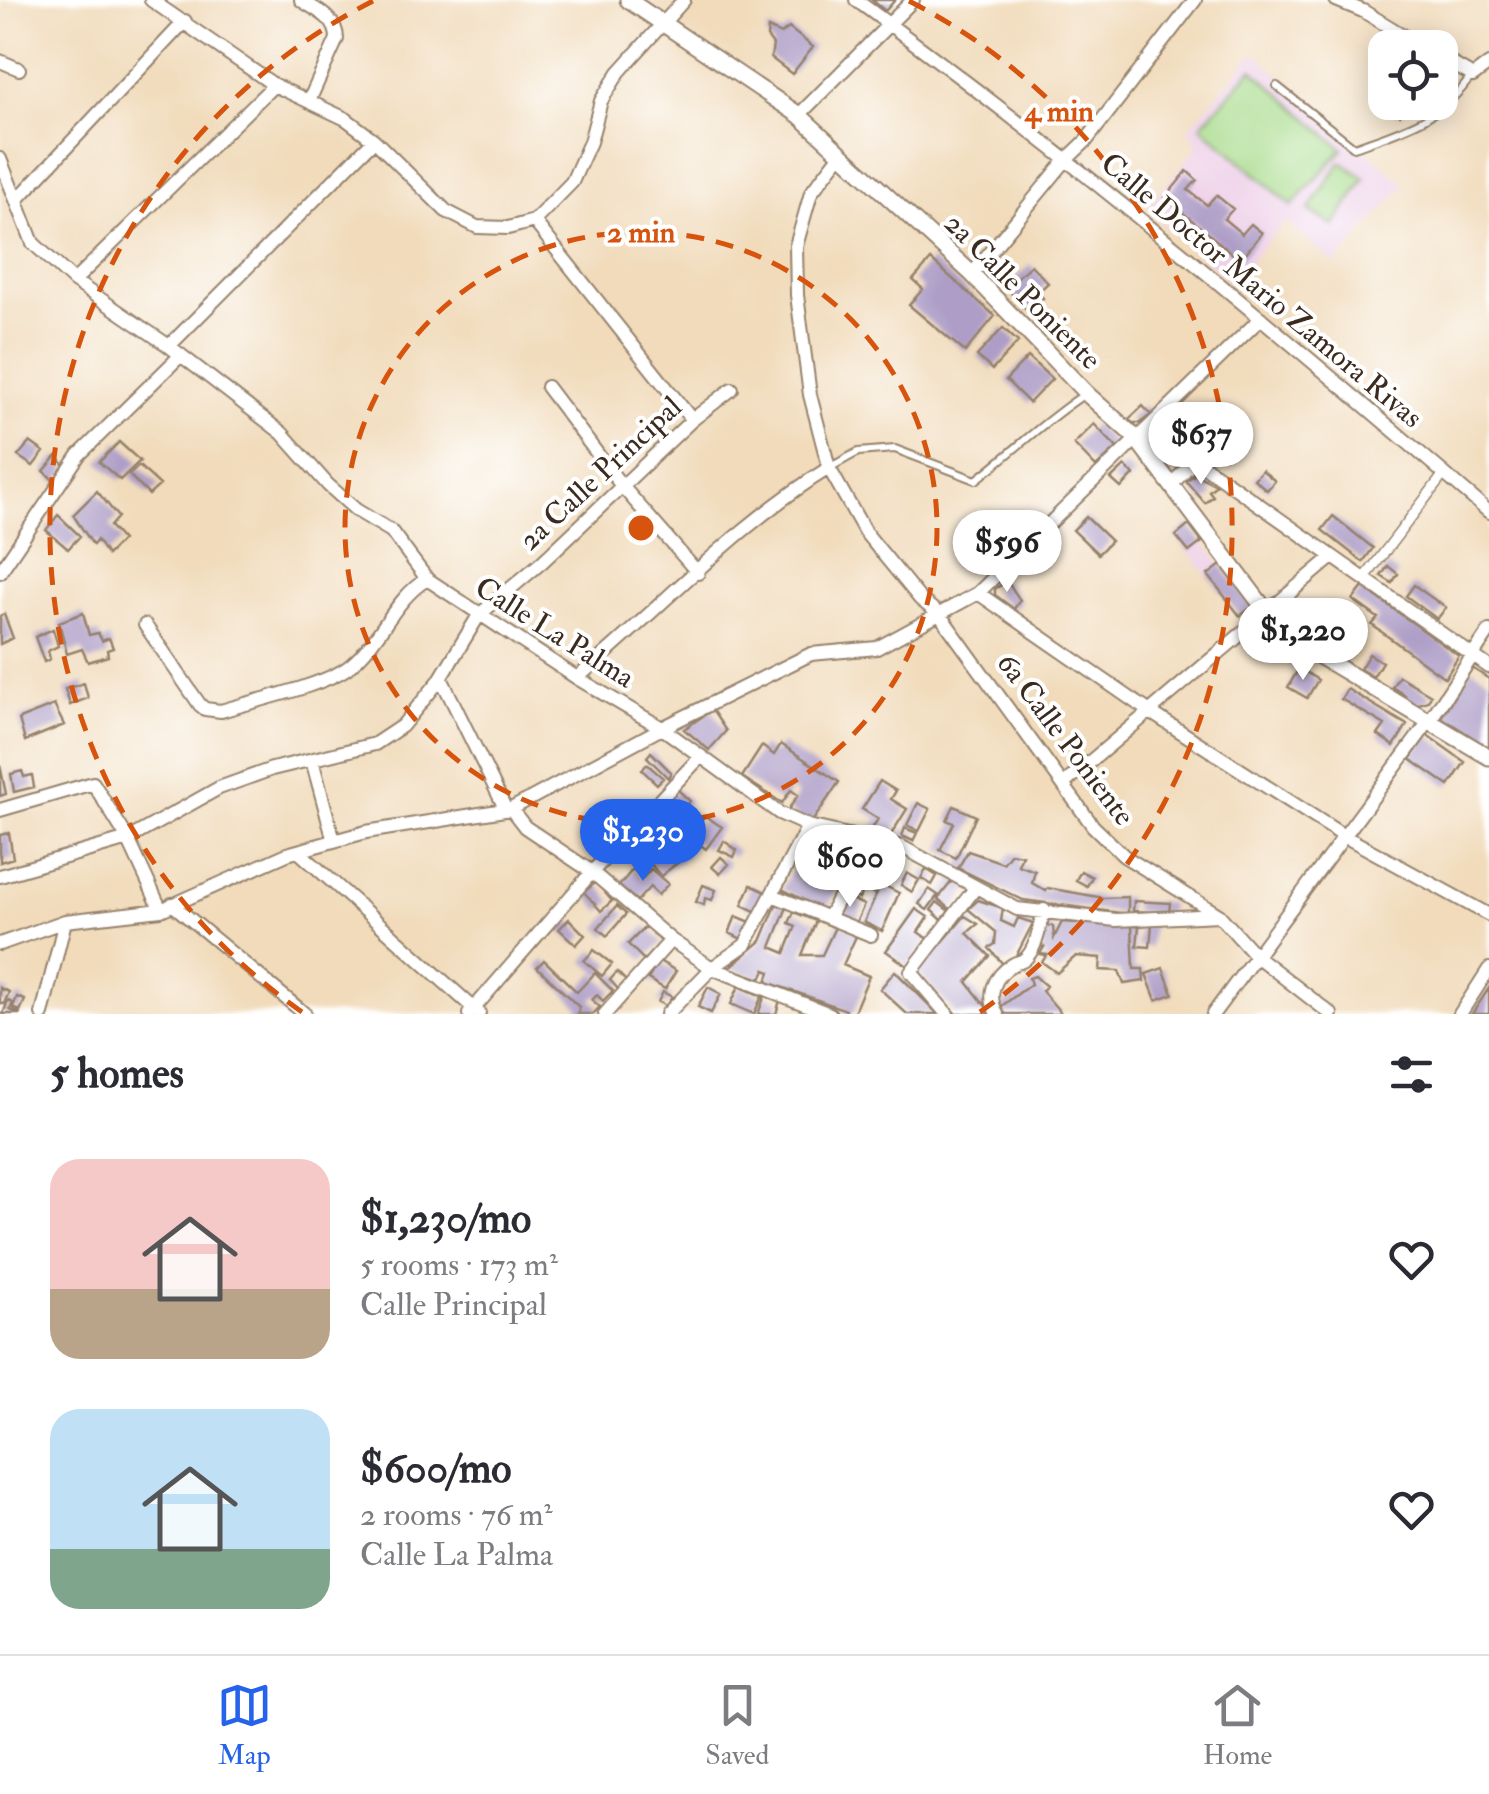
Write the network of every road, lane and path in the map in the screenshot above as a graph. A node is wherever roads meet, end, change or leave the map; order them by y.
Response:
1 (152, 0) edge
2 (301, 0) edge
3 (628, 0) edge
4 (684, 0) edge
5 (856, 0) edge
6 (913, 0) edge
7 (1195, 0) edge
8 (1336, 0) edge
9 (185, 21) junction
10 (888, 23) junction
11 (664, 24) junction
12 (1394, 30) edge
13 (0, 61) edge
14 (1489, 64) edge
15 (19, 68) dead end
16 (1458, 68) edge
17 (1472, 76) junction
18 (274, 85) junction
19 (1277, 86) dead end
20 (309, 101) junction
21 (798, 115) junction
22 (374, 140) junction
23 (842, 154) junction
24 (0, 159) edge
25 (1066, 160) junction
26 (17, 200) junction
27 (534, 221) junction
28 (972, 274) junction
29 (74, 281) junction
30 (1261, 318) junction
31 (175, 350) junction
32 (547, 387) dead end
33 (732, 389) dead end
34 (1086, 393) junction
35 (692, 420) junction
36 (1136, 437) junction
37 (1194, 461) junction
38 (828, 468) junction
39 (1444, 474) junction
40 (1172, 484) junction
41 (621, 485) junction
42 (1489, 512) edge
43 (1331, 558) junction
44 (0, 572) edge
45 (698, 573) junction
46 (427, 578) junction
47 (1364, 579) junction
48 (978, 593) junction
49 (1267, 612) junction
50 (480, 615) junction
51 (940, 615) junction
52 (145, 625) dead end
53 (1489, 631) edge
54 (1473, 657) junction
55 (1489, 668) edge
56 (441, 678) junction
57 (577, 678) junction
58 (1150, 712) junction
59 (1430, 720) junction
60 (662, 728) junction
61 (702, 756) junction
62 (1489, 758) edge
63 (312, 760) junction
64 (1065, 783) junction
65 (508, 809) junction
66 (0, 810) edge
67 (808, 826) junction
68 (1344, 836) junction
69 (128, 839) junction
70 (870, 840) junction
71 (334, 841) junction
72 (298, 851) junction
73 (592, 872) junction
74 (0, 876) edge
75 (976, 887) junction
76 (772, 895) junction
77 (166, 907) junction
78 (1044, 910) junction
79 (1219, 915) junction
80 (1489, 915) edge
81 (829, 916) junction
82 (65, 921) junction
83 (871, 935) dead end
84 (671, 940) junction
85 (0, 944) edge
86 (1255, 954) junction
87 (712, 968) junction
88 (1489, 969) edge
89 (475, 1012) edge
90 (42, 1014) edge
91 (305, 1014) edge
92 (605, 1014) edge
93 (666, 1014) edge
94 (830, 1014) edge
95 (947, 1014) edge
96 (996, 1014) edge
97 (1212, 1014) edge
98 (1332, 1014) edge
99 (1460, 1014) edge

1 - 9 street
2 - 20 street
3 - 11 street, 2a Calle Poniente
4 - 11 street
5 - 10 street, Calle Doctor Mario Zamora Rivas
6 - 10 street
7 - 25 street
8 - 12 street
9 - 18 street
9 - 26 street
10 - 21 street
10 - 25 street, Calle Doctor Mario Zamora Rivas
11 - 21 street, 2a Calle Poniente
11 - 27 street
13 - 15 street
14 - 17 street
16 - 17 street
17 - 19 lane
18 - 20 street
18 - 29 street
20 - 22 street
21 - 23 street, 2a Calle Poniente
22 - 27 street
22 - 31 street
23 - 28 street, 2a Calle Poniente
23 - 38 street, 6a Calle Poniente
24 - 26 street, Calle La Palma
25 - 28 street
25 - 30 street, Calle Doctor Mario Zamora Rivas
26 - 29 street, Calle La Palma
27 - 35 street
28 - 34 street, 2a Calle Poniente
29 - 31 street, Calle La Palma
30 - 36 street
30 - 39 street, Calle Doctor Mario Zamora Rivas
31 - 44 street
31 - 46 street, Calle La Palma
32 - 41 street
33 - 35 street, 2a Calle Principal
34 - 36 street, 2a Calle Poniente
34 - 38 lane
35 - 41 street, 2a Calle Principal
36 - 37 street
36 - 40 street, 2a Calle Poniente
36 - 48 street
37 - 40 street
37 - 43 street
38 - 45 street
38 - 51 street, 6a Calle Poniente
39 - 42 street, Calle Doctor Mario Zamora Rivas
39 - 47 street
40 - 49 street, 2a Calle Poniente
41 - 45 street
41 - 50 street, 2a Calle Principal
43 - 47 street
43 - 49 street
45 - 57 street
46 - 50 street, Calle La Palma
46 - 52 street
47 - 54 street
48 - 51 street
48 - 58 street
49 - 58 street
49 - 59 street, 2a Calle Poniente
50 - 56 street, 2a Calle Principal
50 - 57 street, Calle La Palma
51 - 60 street
51 - 64 street, 6a Calle Poniente
53 - 54 street
54 - 55 street
54 - 59 street
56 - 63 street, 2a Calle Principal
56 - 65 street
57 - 60 street, Calle La Palma
58 - 64 street
58 - 68 street
59 - 62 street, 2a Calle Poniente
59 - 68 street
60 - 61 street, Calle La Palma
60 - 65 street
61 - 67 street, Calle La Palma
61 - 73 street
63 - 69 street, 2a Calle Principal
63 - 71 street
64 - 79 street, 6a Calle Poniente
65 - 71 street
65 - 73 street
66 - 69 street
67 - 70 street, Calle La Palma
67 - 76 street
68 - 80 street
68 - 86 street
69 - 74 street, 2a Calle Principal
69 - 77 street
70 - 75 street, Calle La Palma
70 - 81 street
71 - 72 street
72 - 77 street
72 - 89 street
73 - 84 street
73 - 89 street
75 - 78 street, Calle La Palma
75 - 95 street
76 - 81 street
76 - 87 street
77 - 82 street
77 - 91 street
78 - 79 street, Calle La Palma
78 - 96 street
79 - 86 street, 6a Calle Poniente
81 - 83 street
82 - 85 street
82 - 90 street
84 - 87 street
84 - 92 street
86 - 97 street
86 - 98 street, 6a Calle Poniente
87 - 93 street
87 - 94 street
88 - 99 street

